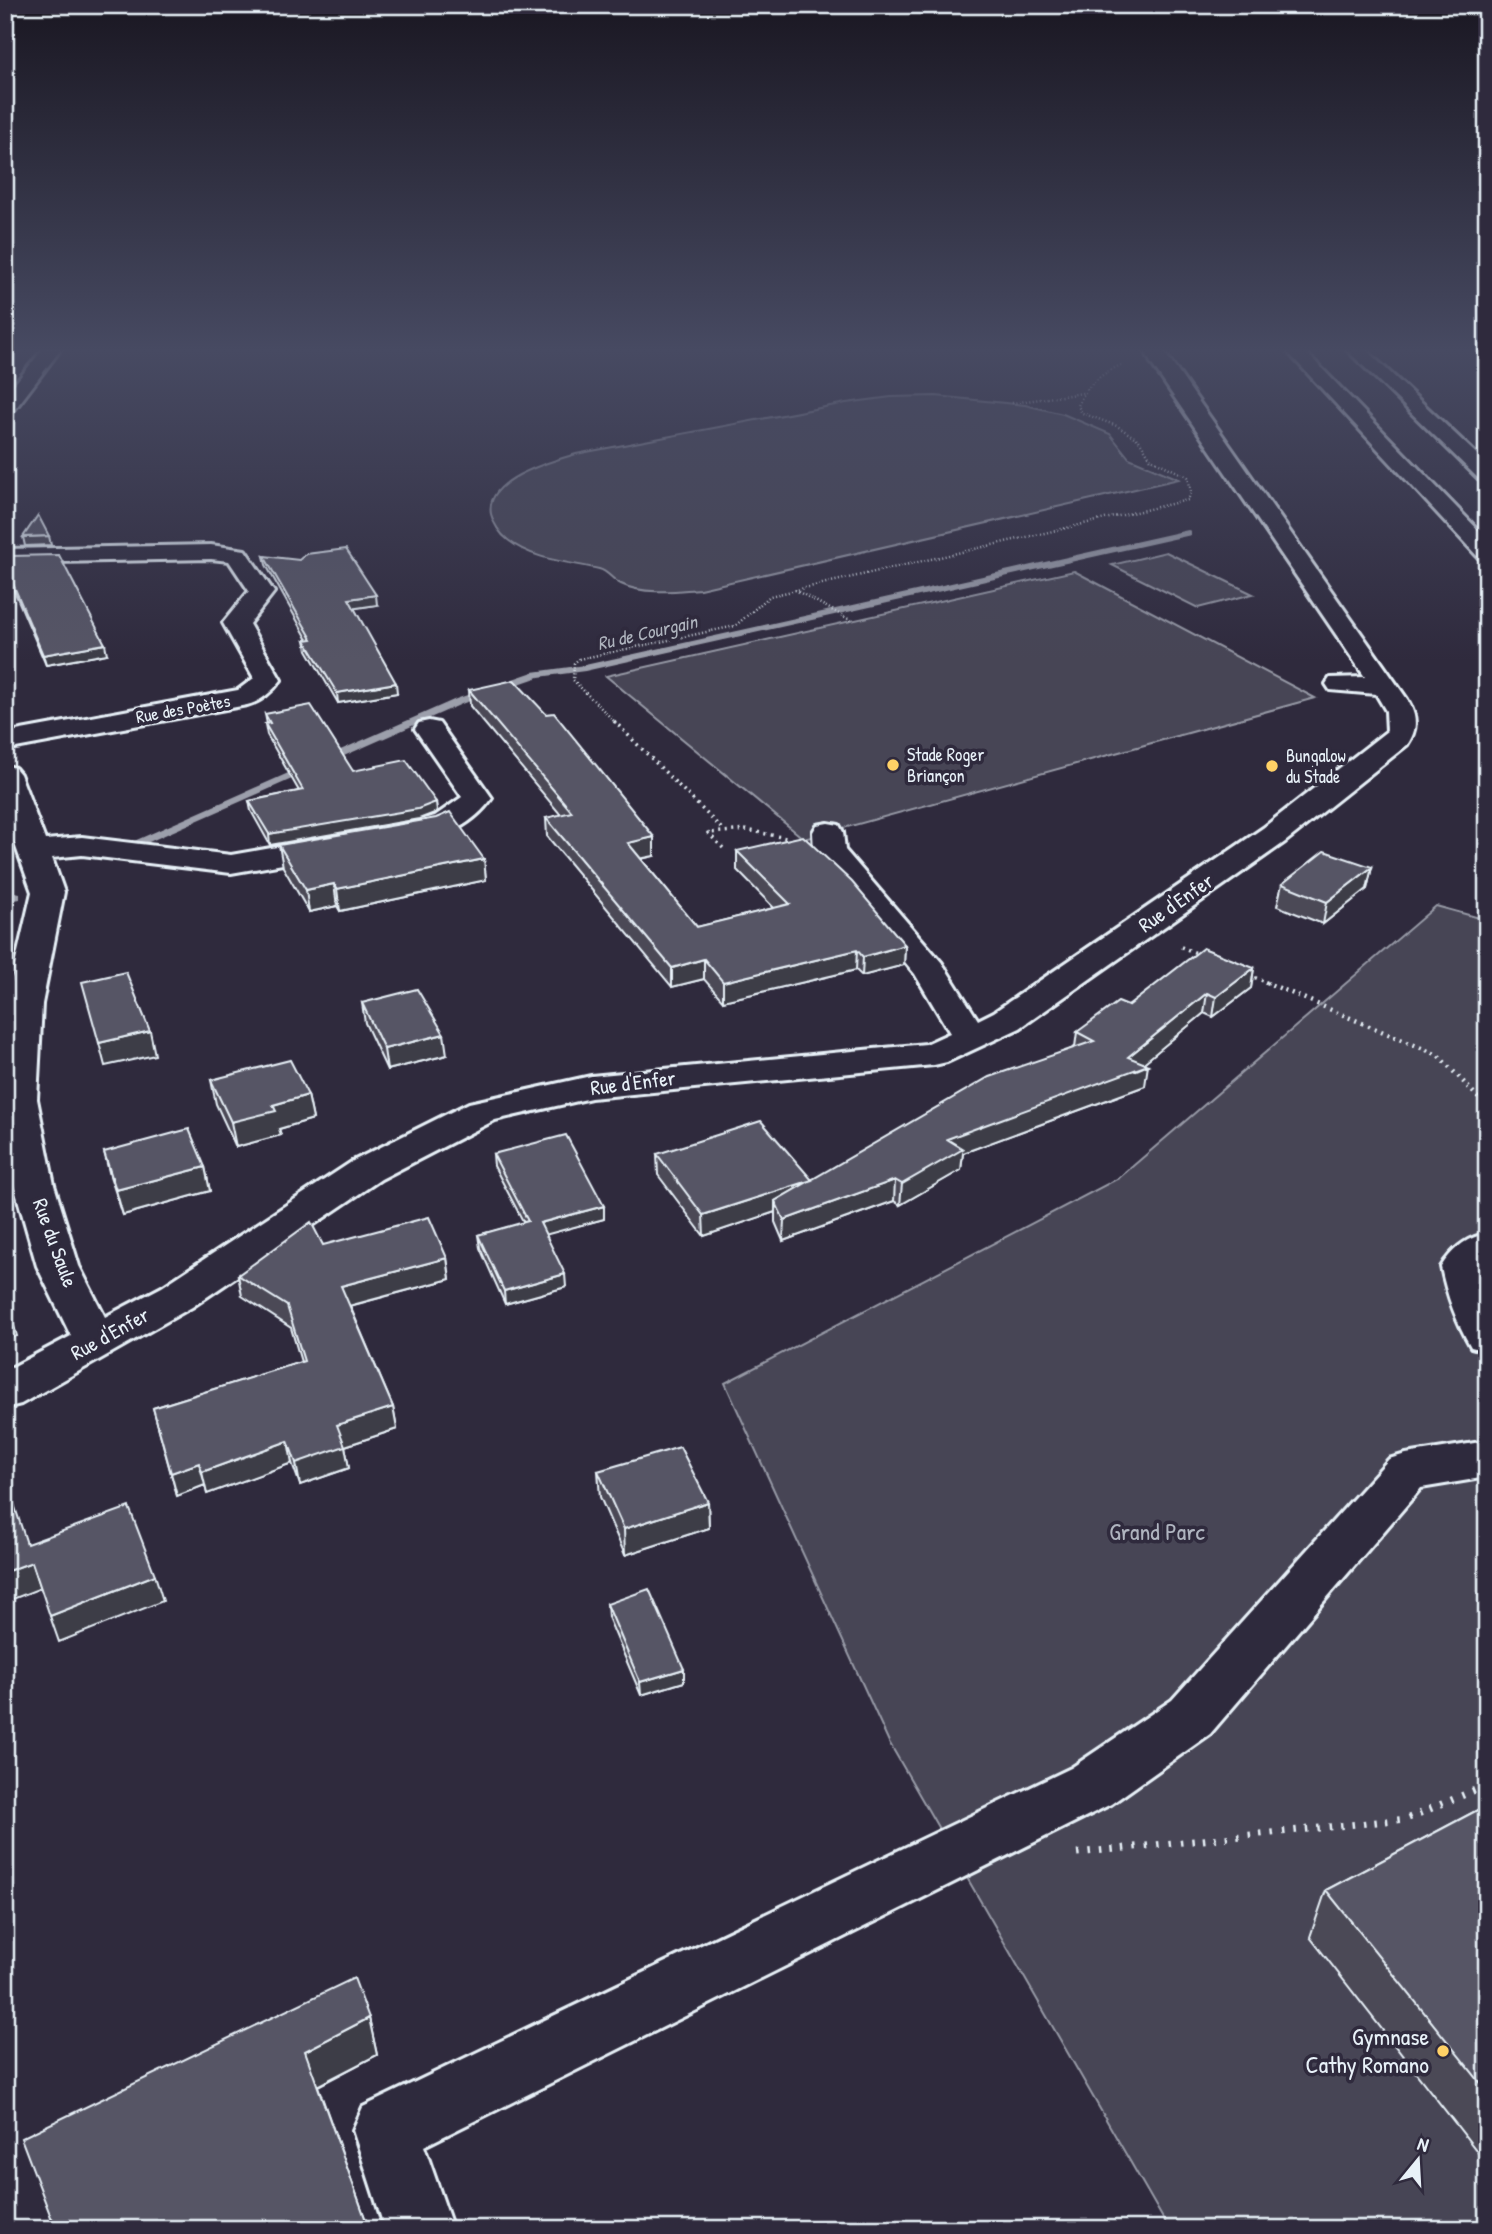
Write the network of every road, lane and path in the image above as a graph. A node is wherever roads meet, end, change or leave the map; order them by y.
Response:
1 (1148, 453) edge
2 (1223, 453) edge
3 (1393, 453) edge
4 (1464, 453) edge
5 (1487, 476) edge
6 (1487, 553) edge
7 (5, 555) edge
8 (795, 590) junction
9 (852, 621) dead end
10 (1339, 684) dead end
11 (1384, 686) junction
12 (429, 729) dead end
13 (5, 742) edge
14 (5, 774) edge
15 (722, 829) junction
16 (829, 842) joint
17 (723, 848) dead end
18 (32, 851) junction
19 (1138, 929) junction
20 (1201, 955) edge
21 (1238, 971) edge
22 (970, 1037) junction
23 (1487, 1107) edge
24 (1487, 1249) edge
25 (1487, 1336) edge
26 (96, 1342) junction
27 (5, 1392) edge
28 (1487, 1458) edge
29 (1487, 1785) edge
30 (1063, 1854) dead end
31 (419, 2229) edge

1 - 8 path
2 - 11 main road, Rue d'Enfer
3 - 6 main road
4 - 5 main road
7 - 13 main road, Rue des Poètes
8 - 9 path
8 - 15 path
10 - 11 main road
11 - 19 main road, Rue d'Enfer
12 - 18 main road
14 - 18 main road, Rue du Saule
15 - 16 path
15 - 17 path
16 - 22 main road
18 - 26 main road, Rue du Saule
19 - 20 path
19 - 22 main road, Rue d'Enfer
21 - 23 path
22 - 26 main road, Rue d'Enfer
24 - 25 main road
26 - 27 main road, Rue d'Enfer
28 - 31 main road
29 - 30 path

